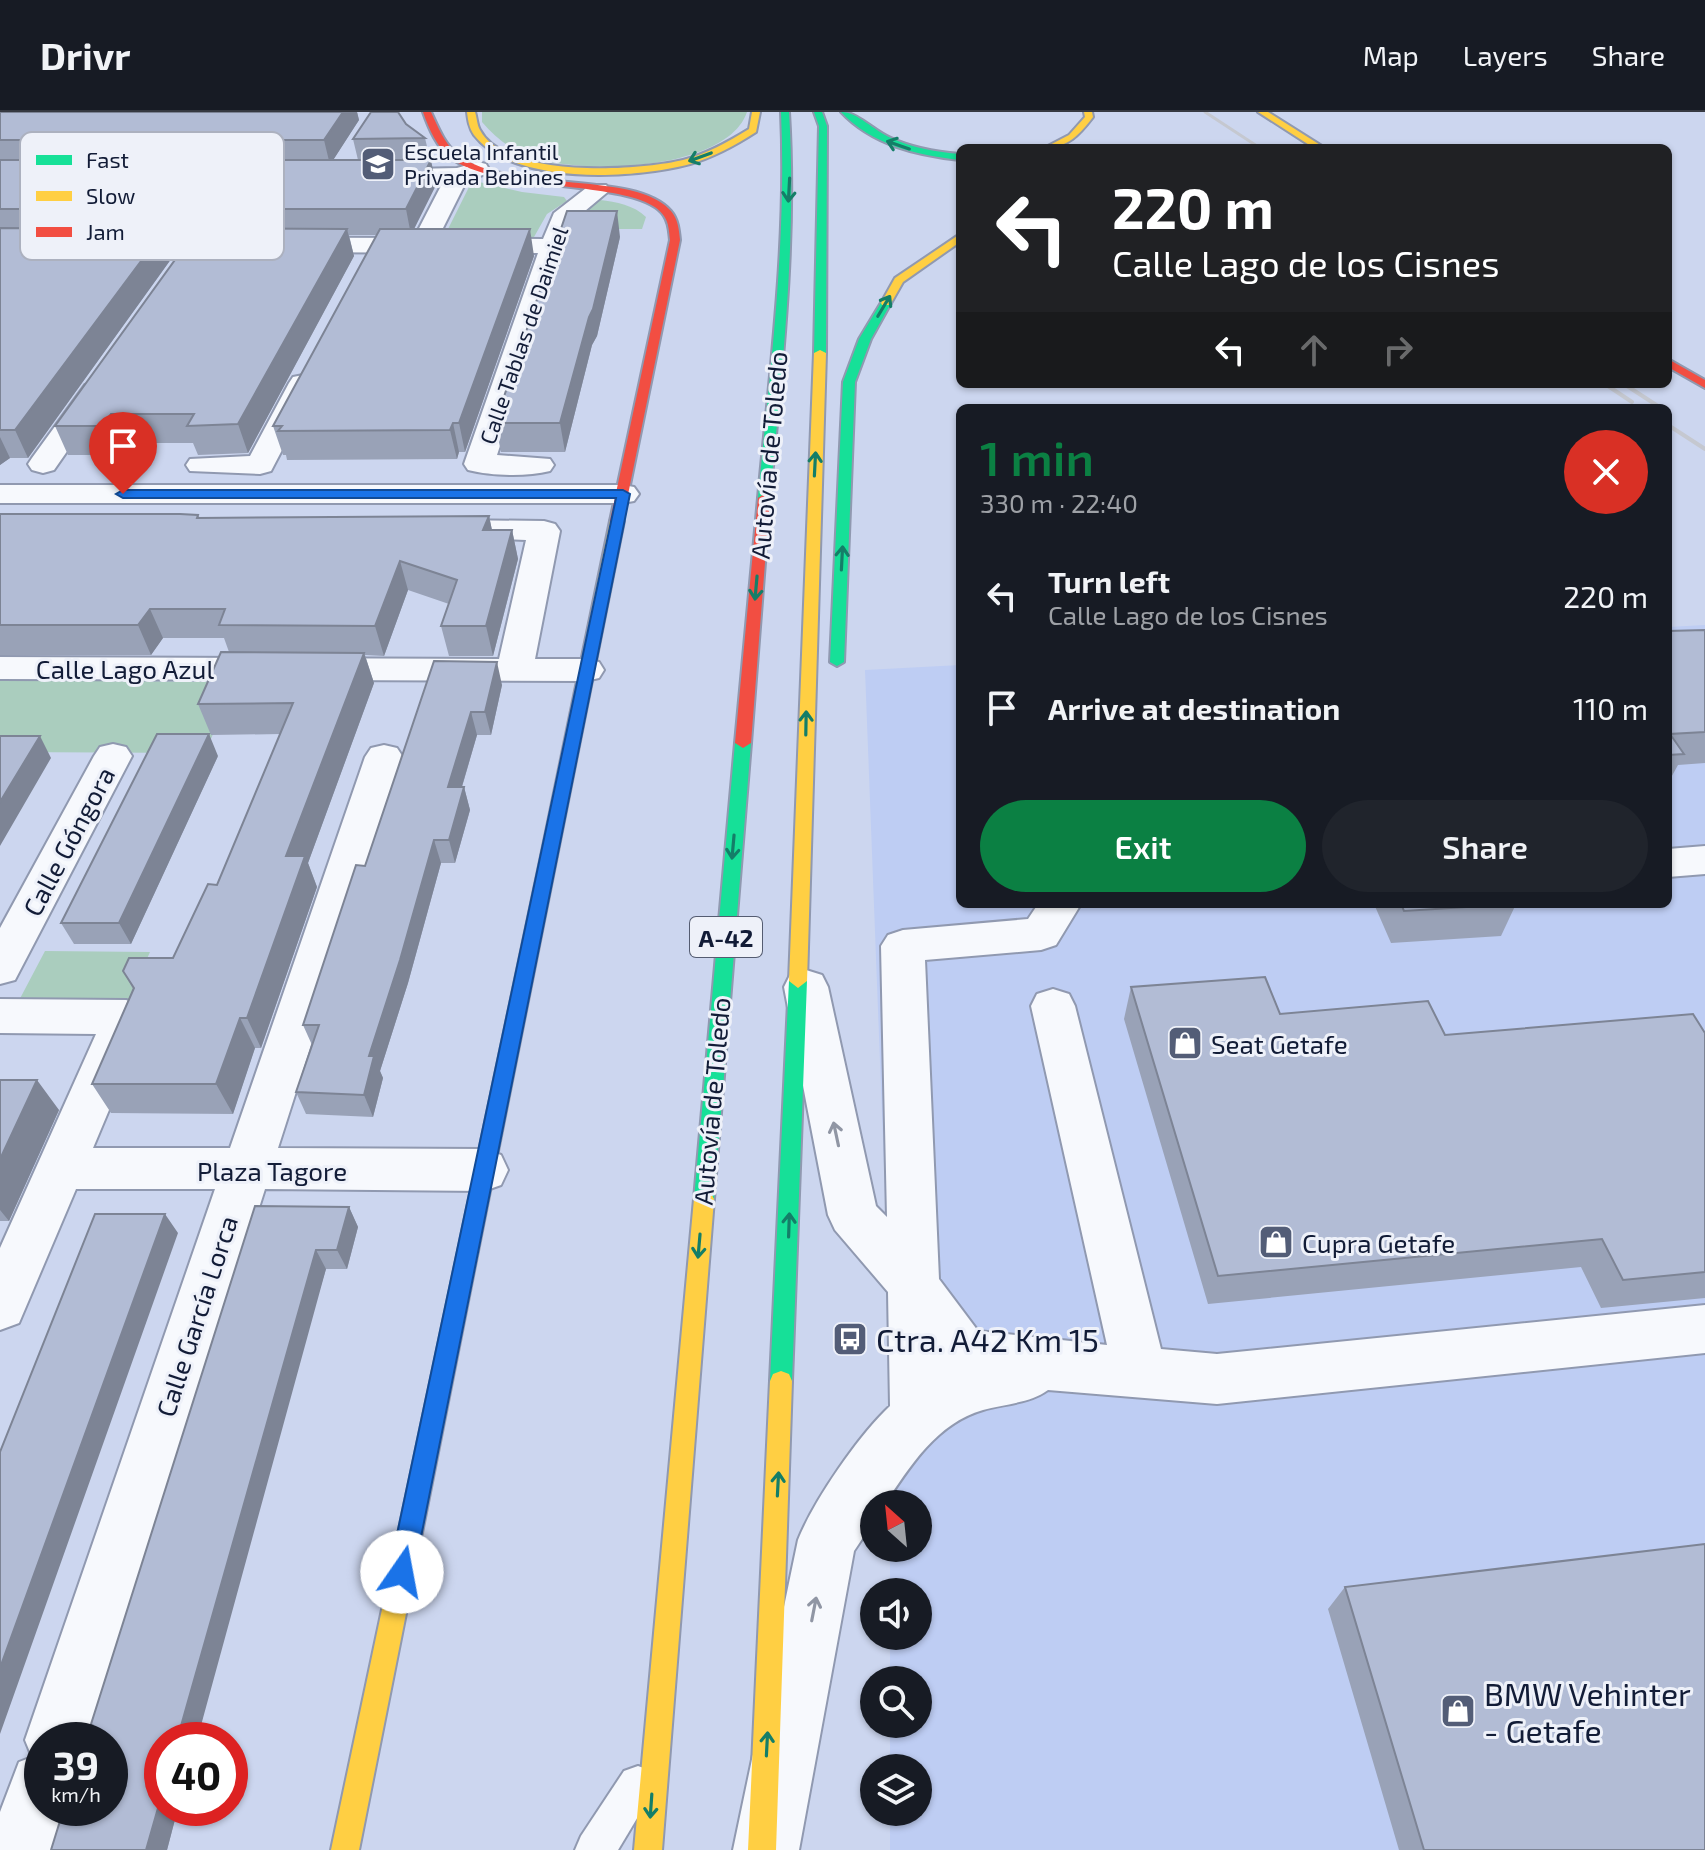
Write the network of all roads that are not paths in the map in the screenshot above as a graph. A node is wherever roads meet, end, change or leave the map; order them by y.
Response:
1 (471, 112) edge
2 (756, 112) edge
3 (785, 112) edge
4 (818, 112) edge
5 (845, 112) edge
6 (1088, 112) edge
7 (1262, 112) edge
8 (430, 115) edge
9 (1062, 144) edge
10 (1314, 144) edge
11 (956, 157) edge
12 (468, 172) junction
13 (348, 176) edge
14 (598, 190) junction
15 (956, 240) edge
16 (11, 244) edge
17 (284, 245) edge
18 (375, 246) junction
19 (422, 246) junction
20 (551, 246) junction
21 (188, 260) edge
22 (0, 269) edge
23 (180, 271) edge
24 (360, 273) edge
25 (317, 355) edge
26 (1672, 364) edge
27 (107, 374) edge
28 (1705, 385) edge
29 (74, 465) dead end
30 (167, 465) dead end
31 (560, 465) dead end
32 (0, 494) edge
33 (623, 494) junction
34 (421, 530) edge
35 (0, 668) edge
36 (515, 669) junction
37 (586, 670) junction
38 (834, 678) dead end
39 (826, 723) dead end
40 (113, 756) dead end
41 (384, 757) dead end
42 (803, 857) junction
43 (1705, 860) edge
44 (1672, 863) edge
45 (1057, 908) edge
46 (799, 953) junction
47 (0, 968) edge
48 (1053, 1006) dead end
49 (0, 1016) edge
50 (60, 1168) junction
51 (244, 1170) junction
52 (484, 1170) junction
53 (913, 1284) junction
54 (0, 1306) edge
55 (1705, 1329) edge
56 (1060, 1366) junction
57 (1140, 1373) junction
58 (918, 1417) junction
59 (63, 1722) edge
60 (653, 1762) junction
61 (28, 1826) edge
62 (20, 1850) edge
63 (345, 1850) edge
64 (595, 1850) edge
65 (648, 1850) edge
66 (764, 1850) edge

2 -> 1 main road
3 -> 60 main road, Autovía de Toledo / A-42
42 -> 4 main road, Autovía de Toledo / A-42
11 -> 5 main road
6 - 9 main road
7 - 10 main road
8 - 12 main road
12 - 13 street
12 - 14 main road
12 - 19 street
14 - 20 street, Calle Tablas de Daimiel
14 - 33 main road
38 -> 15 main road
16 - 22 street
17 - 18 street
18 - 19 street
18 - 24 street
19 - 20 street
20 - 31 street, Calle Tablas de Daimiel
21 - 23 street
25 - 30 street
26 - 28 main road
27 - 29 street
32 - 33 street
33 - 37 main road
34 - 36 street
35 - 36 street, Calle Lago Azul
36 - 37 street, Calle Lago Azul
37 - 52 main road
39 - 42 main road
40 - 47 street, Calle Góngora
41 - 51 street, Calle García Lorca
42 - 46 main road, Autovía de Toledo / A-42
43 - 44 street
45 - 53 street
53 -> 46 street
66 -> 46 main road, Autovía de Toledo / A-42
48 - 57 street
49 - 50 street
50 - 51 street, Plaza Tagore
50 - 54 street
51 - 52 street, Plaza Tagore
51 - 59 street, Calle García Lorca
52 - 63 main road
53 - 56 street
53 - 58 street
55 - 57 street
56 - 57 street
56 - 58 street
66 -> 58 street
60 - 64 lane
60 -> 65 main road, Autovía de Toledo / A-42
61 - 62 street

